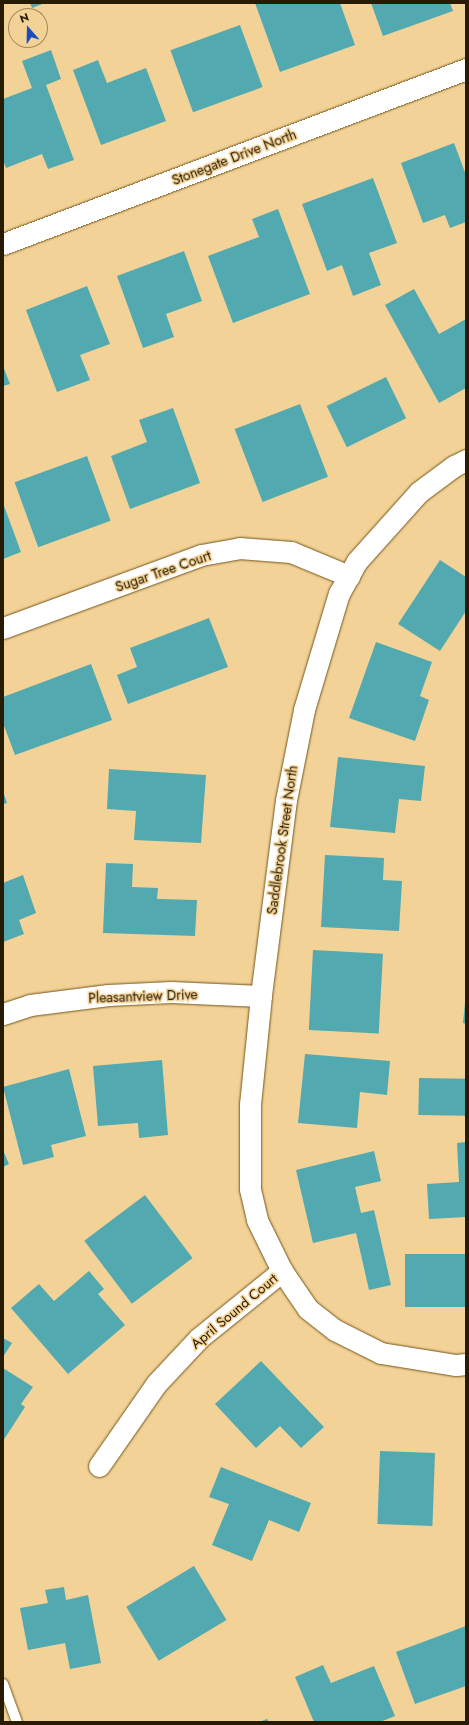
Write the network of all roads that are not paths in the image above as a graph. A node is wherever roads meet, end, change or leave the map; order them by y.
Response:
1 (466, 69) edge
2 (3, 244) edge
3 (466, 460) edge
4 (349, 576) junction
5 (3, 628) edge
6 (261, 996) junction
7 (3, 1014) edge
8 (282, 1271) junction
9 (466, 1364) edge
10 (99, 1466) dead end
11 (3, 1684) edge
12 (17, 1722) edge

1 - 2 street, Stonegate Drive North
3 - 4 street, Saddlebrook Street North
4 - 5 street, Sugar Tree Court
4 - 6 street, Saddlebrook Street North
6 - 7 street, Pleasantview Drive
6 - 8 street, Saddlebrook Street North
8 - 9 street, Saddlebrook Street North
8 - 10 street, April Sound Court
11 - 12 lane

